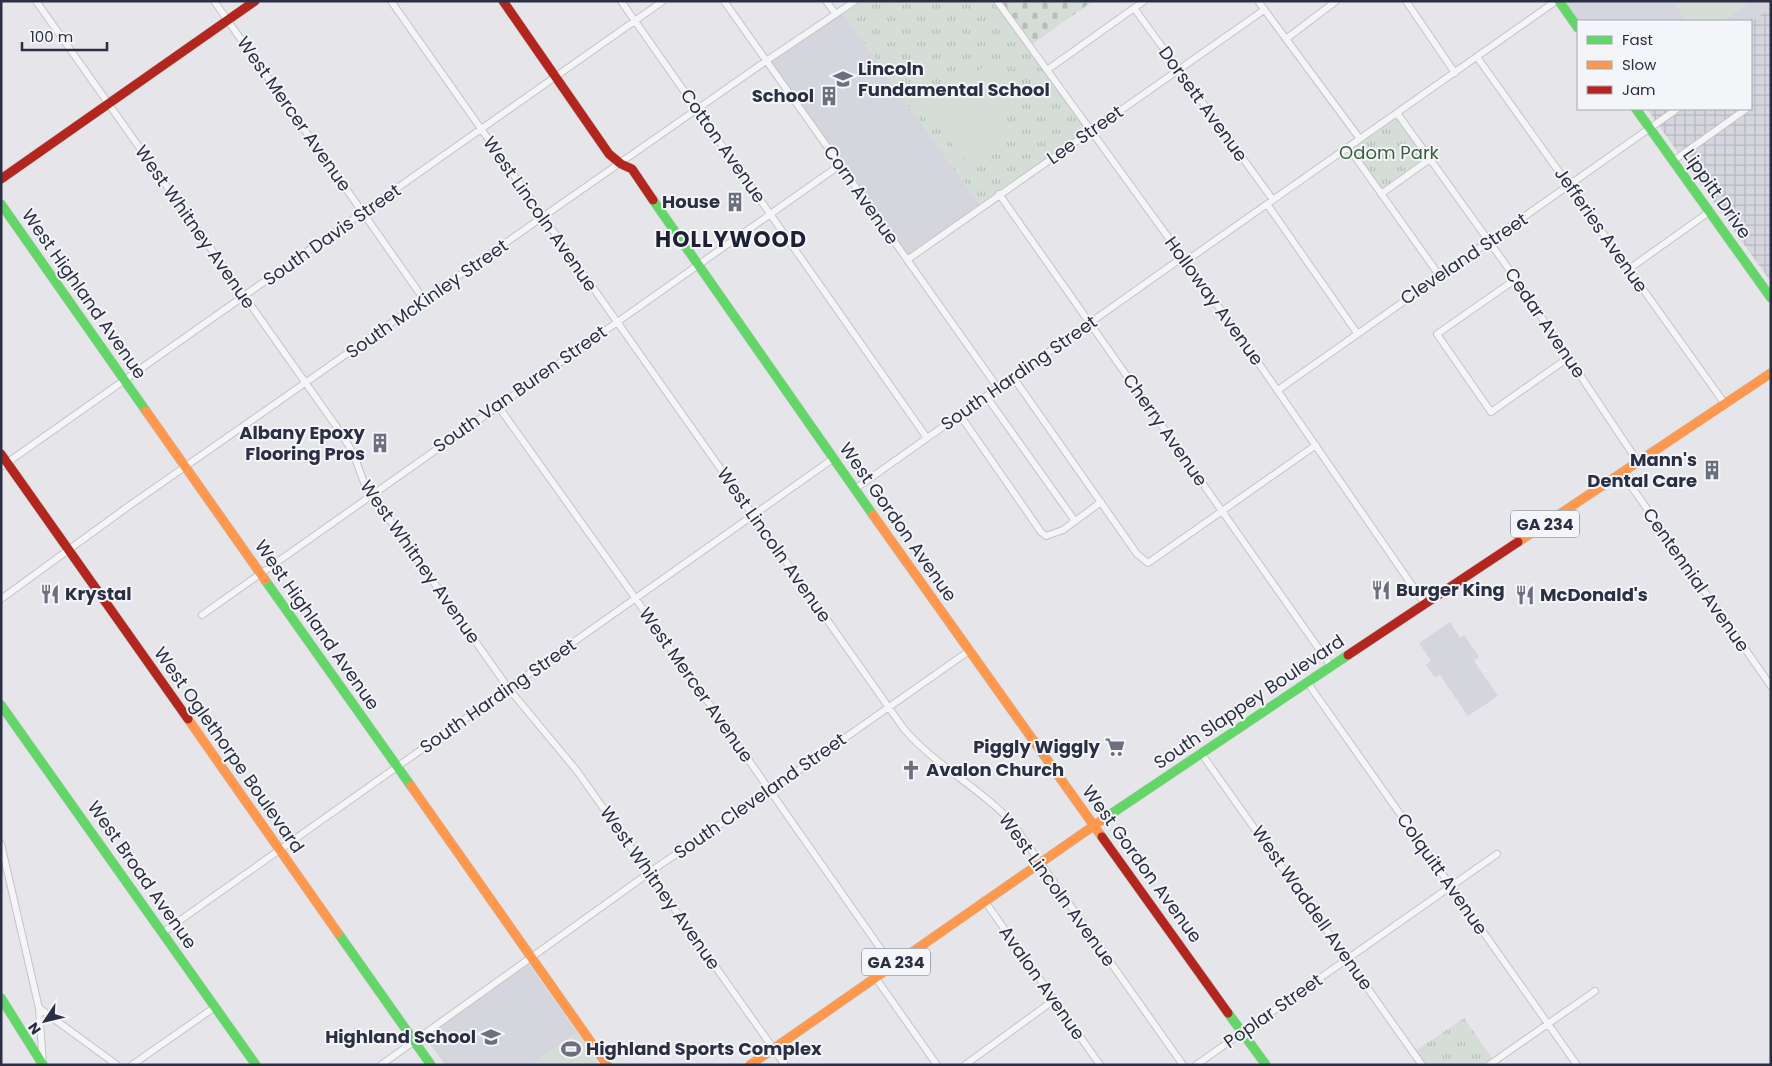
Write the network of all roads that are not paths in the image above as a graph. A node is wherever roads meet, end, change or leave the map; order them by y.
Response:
1 (36, 1) edge
2 (214, 1) edge
3 (254, 1) edge
4 (391, 1) edge
5 (503, 1) edge
6 (621, 1) edge
7 (663, 1) edge
8 (724, 1) edge
9 (826, 1) edge
10 (855, 1) edge
11 (997, 1) edge
12 (1144, 1) edge
13 (1258, 1) edge
14 (1336, 1) edge
15 (1406, 1) edge
16 (1558, 1) edge
17 (1134, 8) junction
18 (1264, 10) junction
19 (836, 14) junction
20 (227, 20) junction
21 (635, 21) junction
22 (1577, 27) edge
23 (1286, 39) junction
24 (1478, 57) junction
25 (766, 61) junction
26 (1047, 70) junction
27 (1179, 70) junction
28 (1455, 73) junction
29 (556, 77) junction
30 (107, 104) junction
31 (698, 109) junction
32 (1637, 110) edge
33 (1676, 110) edge
34 (1745, 110) edge
35 (1397, 113) junction
36 (1650, 128) junction
37 (481, 130) junction
38 (1090, 130) junction
39 (1360, 139) junction
40 (1348, 147) junction
41 (1430, 159) junction
42 (1673, 160) junction
43 (621, 164) junction
44 (840, 165) junction
45 (1, 179) edge
46 (1569, 186) junction
47 (999, 194) junction
48 (1381, 194) junction
49 (1270, 202) junction
50 (1, 204) edge
51 (1709, 212) junction
52 (363, 213) junction
53 (770, 213) junction
54 (544, 218) junction
55 (1489, 242) junction
56 (1185, 259) junction
57 (906, 260) junction
58 (698, 264) junction
59 (1629, 269) junction
60 (1439, 275) junction
61 (1516, 279) junction
62 (244, 297) junction
63 (1771, 298) edge
64 (425, 301) junction
65 (616, 322) junction
66 (1090, 323) junction
67 (1357, 333) junction
68 (1568, 358) junction
69 (1771, 373) edge
70 (1013, 377) junction
71 (125, 380) junction
72 (306, 385) junction
73 (998, 388) junction
74 (1278, 390) junction
75 (986, 396) junction
76 (1725, 404) junction
77 (498, 406) junction
78 (960, 415) junction
79 (927, 438) junction
80 (1316, 445) junction
81 (1, 454) edge
82 (834, 458) junction
83 (1638, 462) junction
84 (4, 465) edge
85 (187, 468) junction
86 (1622, 473) junction
87 (855, 489) junction
88 (372, 494) junction
89 (1101, 502) junction
90 (1222, 511) junction
91 (753, 516) junction
92 (1075, 521) junction
93 (68, 550) junction
94 (262, 573) junction
95 (1, 599) edge
96 (636, 599) junction
97 (1425, 604) junction
98 (202, 615) dead end
99 (968, 651) junction
100 (1331, 666) junction
101 (1307, 682) junction
102 (1771, 686) edge
103 (509, 689) junction
104 (1, 704) edge
105 (889, 708) junction
106 (1201, 753) junction
107 (398, 767) junction
108 (769, 790) junction
109 (1094, 824) junction
110 (1, 844) edge
111 (280, 850) junction
112 (1496, 854) dead end
113 (1040, 862) junction
114 (650, 872) junction
115 (1450, 886) junction
116 (984, 900) junction
117 (162, 933) junction
118 (532, 957) junction
119 (1348, 958) junction
120 (892, 965) junction
121 (875, 977) junction
122 (1595, 991) dead end
123 (1, 998) edge
124 (1054, 1000) junction
125 (215, 1007) junction
126 (39, 1008) junction
127 (1548, 1024) junction
128 (1242, 1031) junction
129 (414, 1041) junction
130 (774, 1048) junction
131 (43, 1065) edge
132 (117, 1065) edge
133 (132, 1065) edge
134 (256, 1065) edge
135 (381, 1065) edge
136 (431, 1065) edge
137 (607, 1065) edge
138 (750, 1065) edge
139 (785, 1065) edge
140 (937, 1065) edge
141 (965, 1065) edge
142 (1100, 1065) edge
143 (1182, 1065) edge
144 (1196, 1065) edge
145 (1266, 1065) edge
146 (1422, 1065) edge
147 (1489, 1065) edge
148 (1577, 1065) edge

1 - 30 street, West Whitney Avenue
2 - 20 street, West Mercer Avenue
3 - 20 main road
4 - 37 street, West Lincoln Avenue
5 - 29 main road, West Gordon Avenue
6 - 21 street, Cotton Avenue
7 - 21 street, South Davis Street
8 - 25 street, Corn Avenue
9 - 19 street
10 - 19 street, South McKinley Street
11 - 26 street, Holloway Avenue
12 - 17 street
13 - 18 street
14 - 23 street
15 - 28 street
16 - 22 main road
16 - 24 street, South Harding Street
17 - 26 street
17 - 27 street, Dorsett Avenue
18 - 23 street
18 - 27 street, Lee Street
19 - 25 street, South McKinley Street
20 - 30 main road
20 - 52 street, West Mercer Avenue
21 - 29 street, South Davis Street
21 - 31 street, Cotton Avenue
23 - 39 street
24 - 28 street, South Harding Street
24 - 46 street, Jefferies Avenue
25 - 31 street, South McKinley Street
25 - 44 street, Corn Avenue
26 - 38 street, Holloway Avenue
27 - 38 street, Lee Street
27 - 49 street, Dorsett Avenue
28 - 35 street, South Harding Street
29 - 37 street, South Davis Street
29 - 43 main road, West Gordon Avenue
30 - 45 main road
30 - 62 street, West Whitney Avenue
31 - 43 street, South McKinley Street
31 - 53 street, Cotton Avenue
32 - 36 main road, Lippitt Drive
33 - 36 street, Cleveland Street
34 - 42 street
35 - 39 street, South Harding Street
35 - 41 street, Cedar Avenue
36 - 42 main road, Lippitt Drive
36 - 46 street, Cleveland Street
37 - 52 street, South Davis Street
37 - 54 street, West Lincoln Avenue
38 - 47 street, Lee Street
38 - 56 street, Holloway Avenue
39 - 40 street, South Harding Street
40 - 48 street
40 - 49 street, South Harding Street
41 - 48 street
41 - 55 street, Cedar Avenue
42 - 51 main road, Lippitt Drive
43 - 54 street, South McKinley Street
43 - 58 main road, West Gordon Avenue
44 - 53 street, South Van Buren Street
44 - 57 street, Corn Avenue
46 - 55 street, Cleveland Street
46 - 59 street, Jefferies Avenue
47 - 57 street, Lee Street
47 - 66 street, Cherry Avenue
48 - 60 street
49 - 56 street, South Harding Street
49 - 67 street, Dorsett Avenue
50 - 71 main road, West Highland Avenue
51 - 59 street
51 - 63 main road, Lippitt Drive
52 - 62 street, South Davis Street
52 - 64 street, West Mercer Avenue
53 - 58 street, South Van Buren Street
53 - 79 street, Cotton Avenue
54 - 64 street, South McKinley Street
54 - 65 street, West Lincoln Avenue
55 - 60 street, Cleveland Street
55 - 61 street, Cedar Avenue
56 - 66 street, South Harding Street
56 - 74 street, Holloway Avenue
57 - 73 street, Corn Avenue
58 - 65 street, South Van Buren Street
58 - 82 main road, West Gordon Avenue
59 - 76 street, Jefferies Avenue
60 - 67 street, Cleveland Street
61 - 68 street, Cedar Avenue
61 - 68 street
62 - 71 street, South Davis Street
62 - 72 street, West Whitney Avenue
64 - 72 street, South McKinley Street
65 - 77 street, South Van Buren Street
65 - 91 street, West Lincoln Avenue
66 - 70 street, South Harding Street
66 - 90 street, Cherry Avenue
67 - 74 street, Cleveland Street
68 - 83 street, Cedar Avenue
69 - 76 main road, South Slappey Boulevard / GA 234
70 - 73 street, South Harding Street
70 - 89 street
71 - 84 street, South Davis Street
71 - 85 main road, West Highland Avenue
72 - 85 street, South McKinley Street
72 - 88 street, West Whitney Avenue
73 - 75 street, South Harding Street
74 - 80 street, Holloway Avenue
75 - 78 street, South Harding Street
75 - 92 street
76 - 83 main road, South Slappey Boulevard / GA 234
77 - 88 street, South Van Buren Street
77 - 96 street, West Mercer Avenue
78 - 79 street, South Harding Street
78 - 92 street
79 - 87 street, South Harding Street
80 - 90 street
80 - 97 street, Holloway Avenue
81 - 84 main road, West Oglethorpe Boulevard
82 - 87 main road, West Gordon Avenue
82 - 91 street, South Harding Street
83 - 86 main road, South Slappey Boulevard / GA 234
84 - 93 main road, West Oglethorpe Boulevard
85 - 93 street, South McKinley Street
85 - 94 main road, West Highland Avenue
86 - 97 main road, South Slappey Boulevard / GA 234
86 - 102 street, Centennial Avenue
87 - 99 main road, West Gordon Avenue
88 - 94 street, South Van Buren Street
88 - 103 street, West Whitney Avenue
89 - 90 street
89 - 92 street
90 - 100 street, Cherry Avenue
91 - 96 street, South Harding Street
91 - 105 street, West Lincoln Avenue
93 - 95 street, South McKinley Street
93 - 111 main road, West Oglethorpe Boulevard
94 - 98 street, South Van Buren Street
94 - 107 main road, West Highland Avenue
96 - 103 street, South Harding Street
96 - 108 street, West Mercer Avenue
97 - 100 main road, South Slappey Boulevard / GA 234
99 - 105 street, South Cleveland Street
99 - 109 main road, West Gordon Avenue
100 - 101 main road, South Slappey Boulevard / GA 234
101 - 106 main road, South Slappey Boulevard / GA 234
101 - 115 street, Colquitt Avenue
103 - 107 street, South Harding Street
103 - 114 street, West Whitney Avenue
104 - 117 main road, West Broad Avenue
105 - 108 street, South Cleveland Street
105 - 113 street, West Lincoln Avenue
106 - 109 main road, South Slappey Boulevard / GA 234
106 - 119 street, West Waddell Avenue
107 - 111 street, South Harding Street
107 - 118 main road, West Highland Avenue
108 - 114 street, South Cleveland Street
108 - 120 street, West Mercer Avenue
109 - 113 main road, South Slappey Boulevard / GA 234
109 - 128 main road, West Gordon Avenue
110 - 126 street
111 - 117 street, South Harding Street
111 - 129 main road, West Oglethorpe Boulevard
112 - 115 street, Poplar Street
113 - 116 main road, South Slappey Boulevard / GA 234
113 - 143 street, West Lincoln Avenue
114 - 118 street, South Cleveland Street
114 - 130 street, West Whitney Avenue
115 - 119 street, Poplar Street
115 - 127 street, Colquitt Avenue
116 - 120 main road, South Slappey Boulevard / GA 234
116 - 124 street, Avalon Avenue
117 - 125 main road, West Broad Avenue
118 - 129 street, South Cleveland Street
118 - 137 main road, West Highland Avenue
119 - 128 street, Poplar Street
119 - 146 street, West Waddell Avenue
120 - 121 main road, South Slappey Boulevard / GA 234
121 - 130 main road, South Slappey Boulevard / GA 234
121 - 140 street
122 - 127 street
123 - 131 main road
124 - 141 street
124 - 142 street, Avalon Avenue
125 - 133 street
125 - 134 main road, West Broad Avenue
126 - 131 street
126 - 132 street
127 - 147 street
127 - 148 street, Colquitt Avenue
128 - 144 street, Poplar Street
128 - 145 main road, West Gordon Avenue
129 - 135 street, South Cleveland Street
129 - 136 main road, West Oglethorpe Boulevard
130 - 138 main road, South Slappey Boulevard / GA 234
130 - 139 street, West Whitney Avenue

